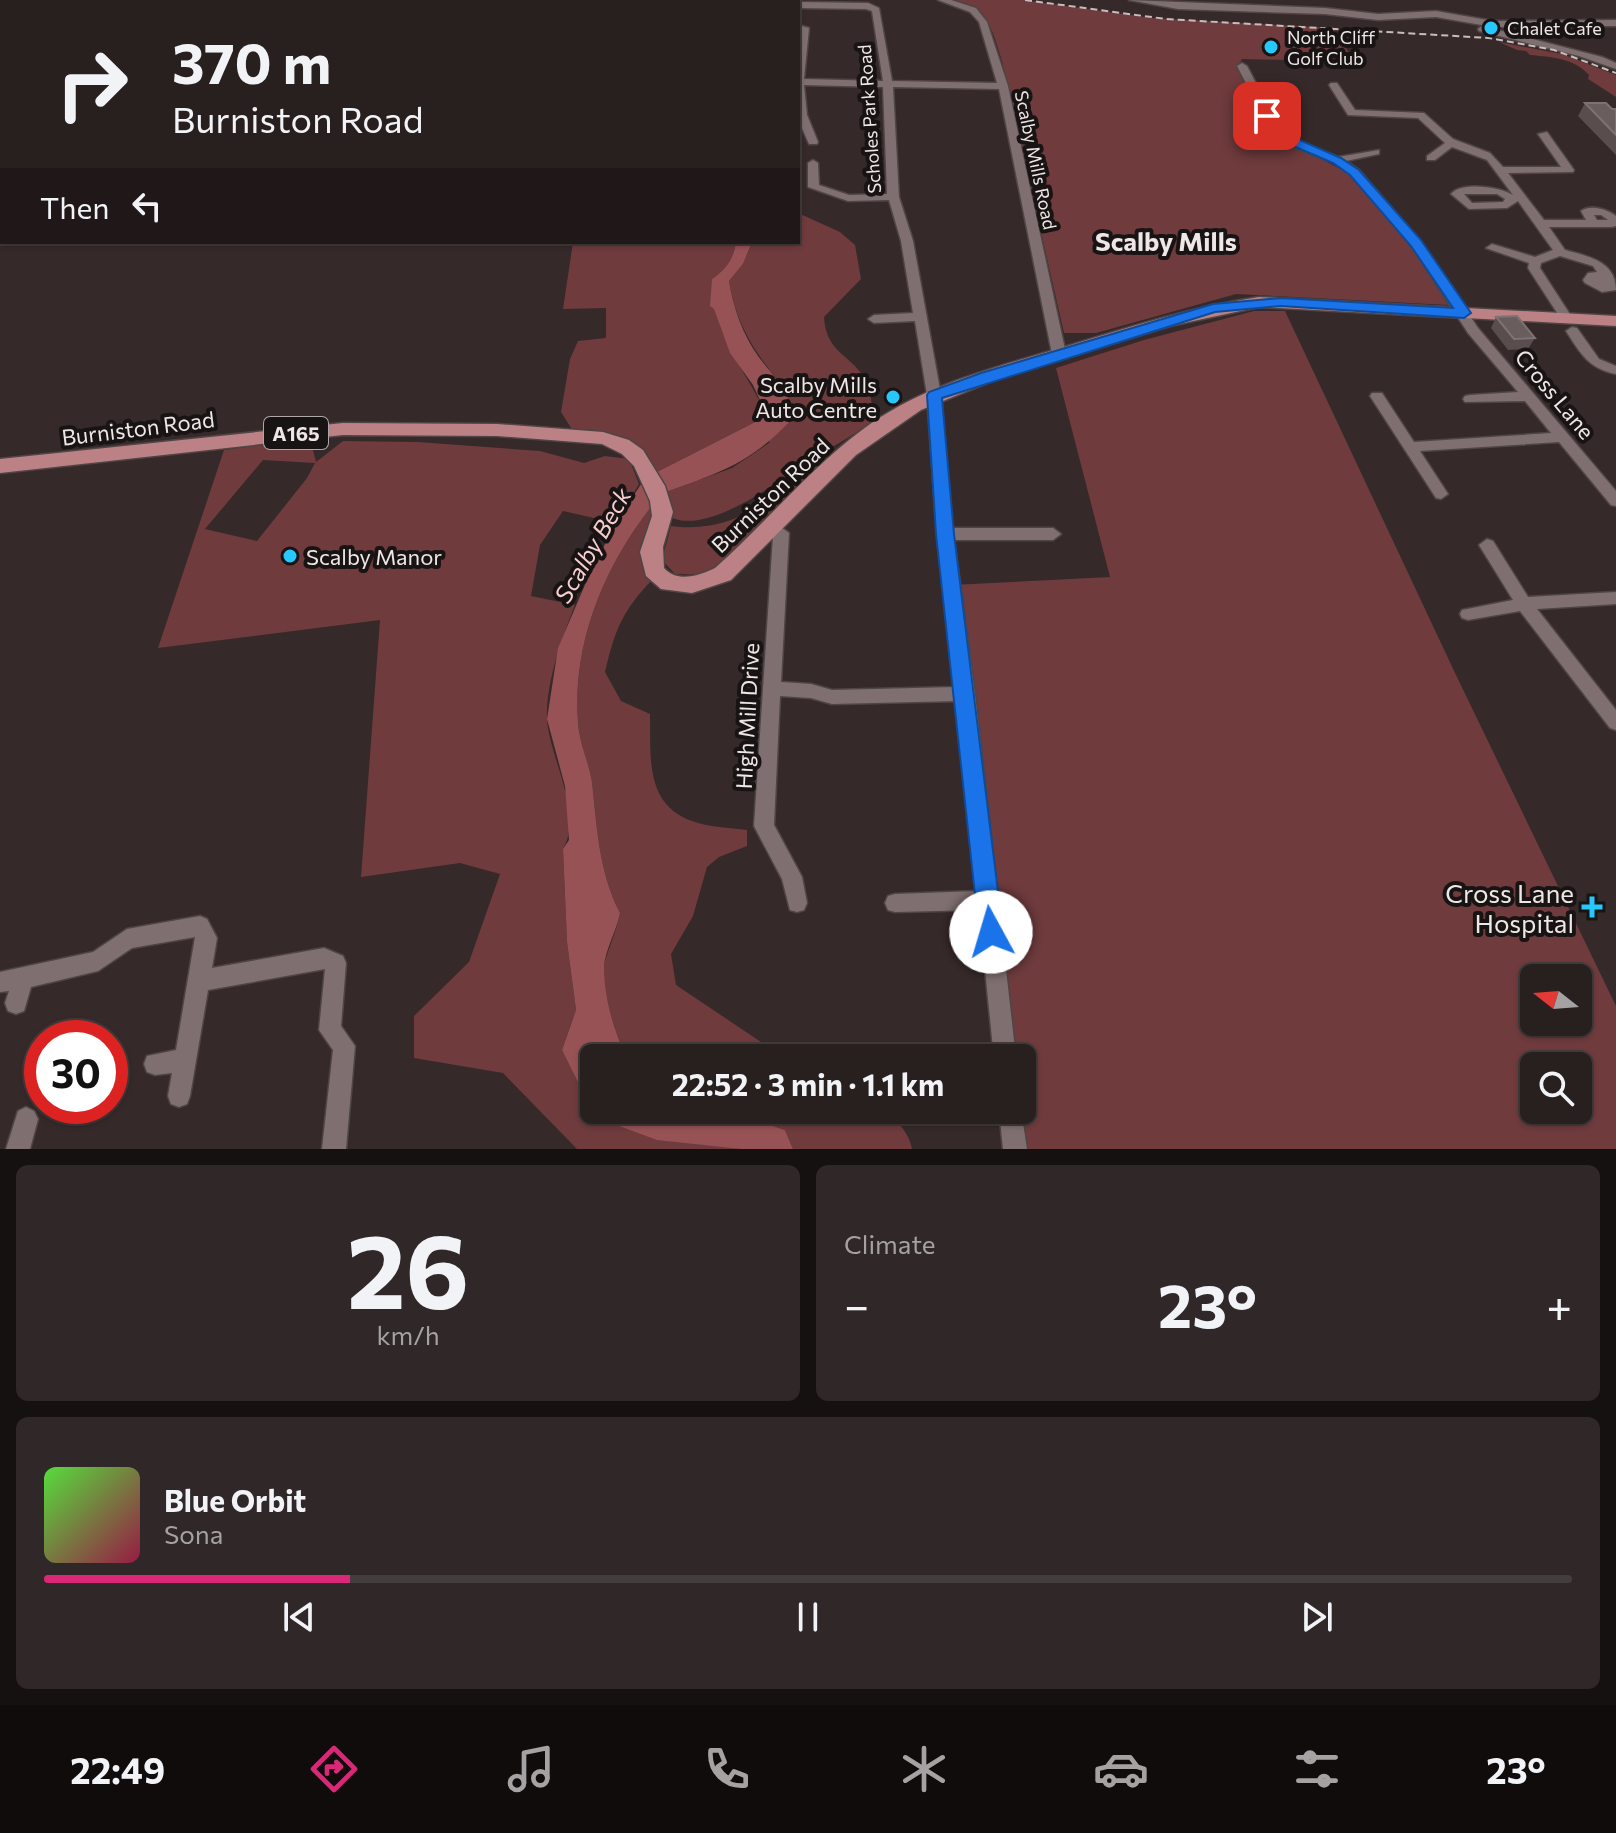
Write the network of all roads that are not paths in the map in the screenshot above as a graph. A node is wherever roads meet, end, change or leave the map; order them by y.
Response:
1 (942, 0) edge
2 (1133, 0) edge
3 (800, 5) edge
4 (1379, 21) dead end
5 (1474, 22) junction
6 (1407, 23) dead end
7 (1616, 23) edge
8 (805, 28) dead end
9 (1242, 66) dead end
10 (1616, 66) edge
11 (800, 82) edge
12 (888, 84) junction
13 (1334, 85) dead end
14 (1003, 86) junction
15 (1543, 134) dead end
16 (813, 142) dead end
17 (1451, 143) junction
18 (1375, 152) dead end
19 (1431, 158) dead end
20 (1337, 160) junction
21 (813, 163) dead end
22 (1500, 170) junction
23 (893, 197) junction
24 (1616, 221) edge
25 (1542, 223) junction
26 (1492, 248) dead end
27 (1559, 252) junction
28 (1536, 261) junction
29 (1615, 287) edge
30 (1464, 313) junction
31 (918, 317) junction
32 (874, 319) dead end
33 (1616, 321) edge
34 (1570, 325) junction
35 (1059, 354) junction
36 (1616, 370) edge
37 (934, 395) junction
38 (1377, 396) dead end
39 (1530, 396) junction
40 (1470, 399) dead end
41 (1563, 437) junction
42 (1410, 447) junction
43 (0, 466) edge
44 (1441, 494) dead end
45 (1616, 501) edge
46 (773, 529) junction
47 (945, 534) junction
48 (1053, 534) dead end
49 (1487, 545) dead end
50 (1616, 598) edge
51 (1524, 604) junction
52 (1468, 614) dead end
53 (774, 689) junction
54 (966, 694) junction
55 (1616, 723) edge
56 (988, 900) junction
57 (797, 903) dead end
58 (895, 903) dead end
59 (23, 978) junction
60 (201, 981) junction
61 (0, 982) edge
62 (16, 1003) dead end
63 (1003, 1044) edge
64 (185, 1060) junction
65 (155, 1064) dead end
66 (179, 1096) dead end
67 (25, 1124) edge
68 (1012, 1124) edge
69 (18, 1149) edge
70 (334, 1149) edge
71 (1015, 1149) edge

1 - 14 street, Scalby Mills Road
2 - 5 street
3 - 12 street, Scholes Park Road
4 - 6 street
5 - 7 street
5 - 10 street
8 - 11 street
9 - 20 street
11 - 12 street
11 - 16 street
12 - 14 street
12 - 23 street, Scholes Park Road
13 - 17 street
14 - 35 street, Scalby Mills Road
15 - 22 street
17 - 19 street
17 - 22 street
18 - 20 street
20 - 30 street, Cross Lane
21 - 23 street
22 - 25 street
23 - 31 street, Scholes Park Road
24 - 25 street
25 - 27 street
26 - 28 street
27 - 28 street
27 - 29 street
28 - 34 street
30 - 34 main road, Burniston Road / A165
30 - 35 main road, Burniston Road / A165
30 - 39 street, Cross Lane
31 - 32 street
31 - 37 street, Scholes Park Road
33 - 34 main road, Burniston Road / A165
34 - 36 street
35 - 37 main road, Burniston Road / A165
37 - 46 main road, Burniston Road / A165
37 - 47 street, Scholes Park Road
38 - 42 street
39 - 40 street
39 - 41 street, Cross Lane
41 - 42 street
41 - 45 street, Cross Lane
42 - 44 street
43 - 46 main road, Burniston Road / A165
46 - 53 street, High Mill Drive
47 - 48 street
47 - 54 street, Scholes Park Road
49 - 51 street
50 - 51 street
51 - 52 street
51 - 55 street
53 - 54 street
53 - 57 street, High Mill Drive
54 - 56 street, Scholes Park Road
56 - 58 street
56 - 63 street, Scholes Park Road
59 - 60 street
59 - 61 street
59 - 62 street
60 - 64 street
60 - 70 street
64 - 65 street
64 - 66 street
67 - 69 street
68 - 71 street

